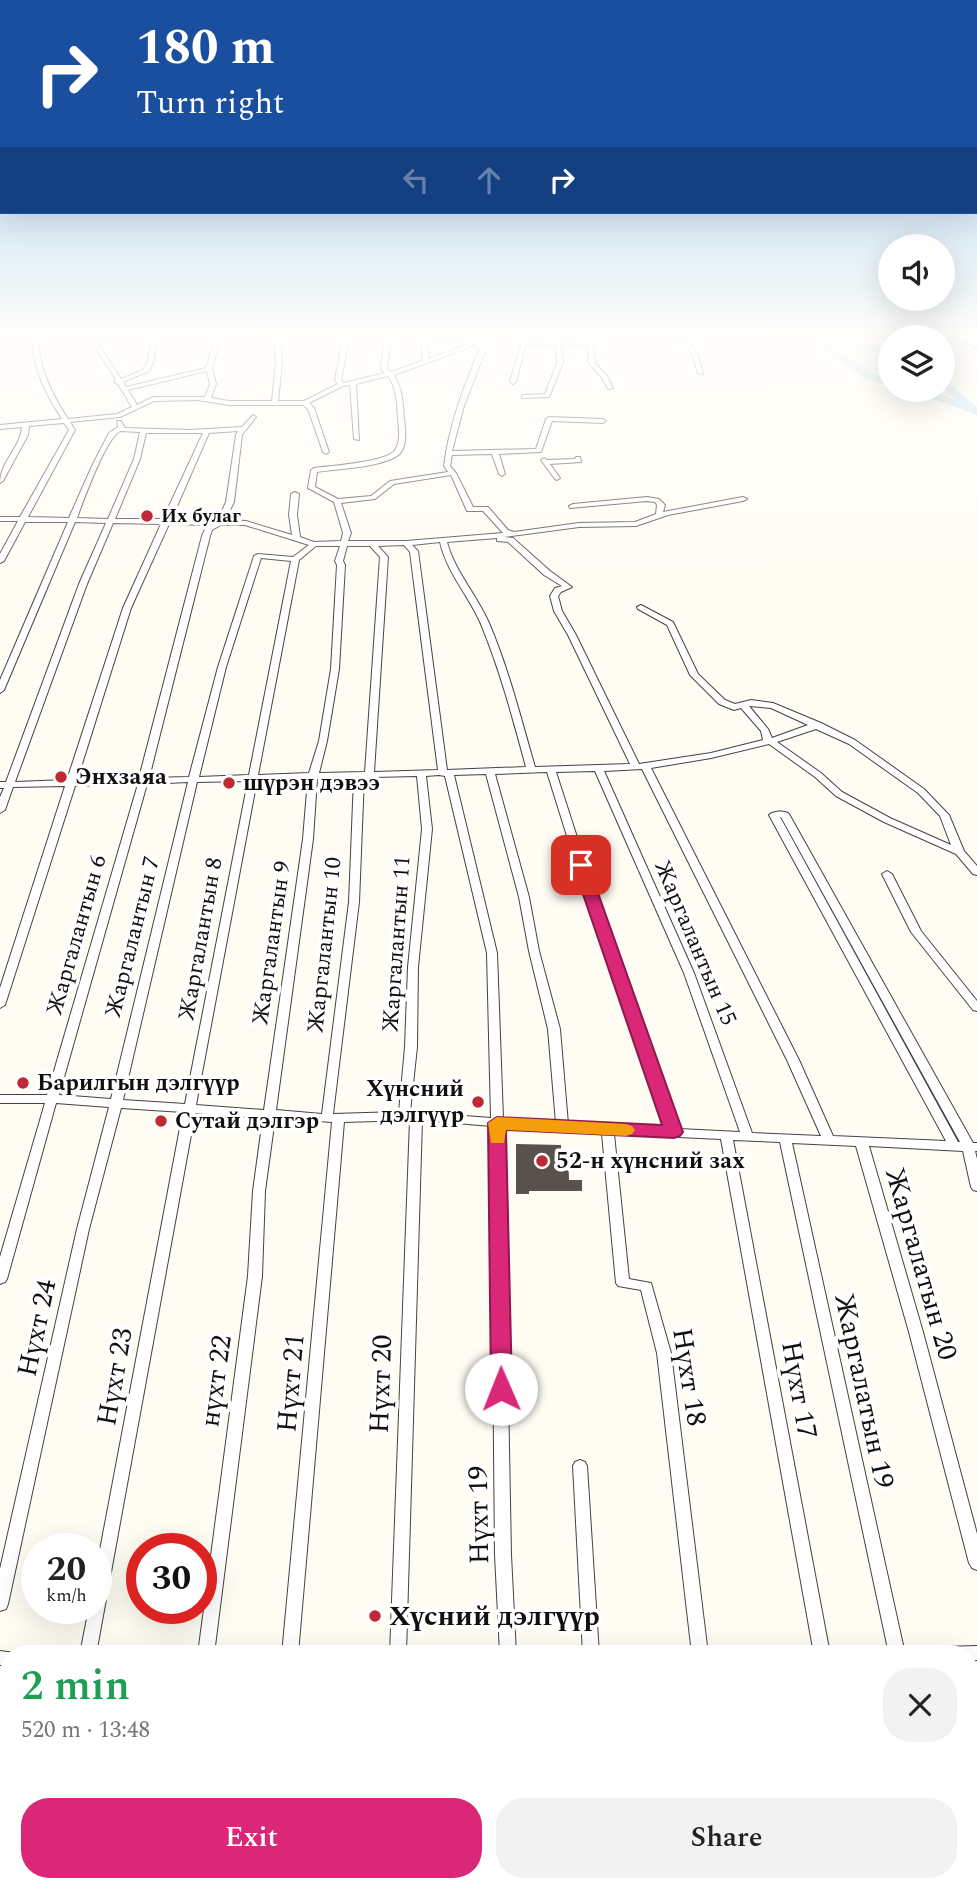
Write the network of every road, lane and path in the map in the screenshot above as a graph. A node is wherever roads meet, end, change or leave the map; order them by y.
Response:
1 (26, 426) edge
2 (69, 426) edge
3 (247, 426) edge
4 (317, 426) edge
5 (356, 426) edge
6 (400, 426) edge
7 (456, 426) edge
8 (547, 426) edge
9 (122, 427) joint
10 (245, 429) junction
11 (206, 431) junction
12 (143, 432) junction
13 (357, 439) dead end
14 (539, 451) junction
15 (326, 452) dead end
16 (448, 453) junction
17 (495, 453) junction
18 (579, 458) dead end
19 (546, 462) junction
20 (453, 473) junction
21 (502, 474) dead end
22 (557, 478) dead end
23 (0, 481) edge
24 (295, 494) dead end
25 (743, 499) dead end
26 (337, 501) junction
27 (573, 506) dead end
28 (659, 516) junction
29 (0, 519) edge
30 (24, 520) junction
31 (73, 520) junction
32 (109, 520) junction
33 (220, 522) junction
34 (166, 523) junction
35 (516, 534) junction
36 (476, 536) junction
37 (296, 537) junction
38 (443, 539) junction
39 (372, 543) junction
40 (406, 543) junction
41 (314, 544) junction
42 (346, 544) junction
43 (295, 559) junction
44 (0, 561) edge
45 (641, 607) dead end
46 (0, 690) edge
47 (743, 705) junction
48 (818, 725) junction
49 (773, 743) junction
50 (640, 767) junction
51 (599, 769) junction
52 (551, 770) junction
53 (532, 771) junction
54 (490, 772) junction
55 (421, 774) junction
56 (446, 774) junction
57 (364, 776) junction
58 (252, 777) junction
59 (313, 777) junction
60 (193, 781) junction
61 (143, 782) junction
62 (70, 783) junction
63 (4, 785) edge
64 (0, 810) edge
65 (959, 852) junction
66 (977, 872) edge
67 (887, 874) dead end
68 (862, 955) junction
69 (849, 957) junction
70 (0, 1005) edge
71 (977, 1008) edge
72 (899, 1021) junction
73 (886, 1022) junction
74 (54, 1098) junction
75 (0, 1099) edge
76 (116, 1103) junction
77 (192, 1109) junction
78 (270, 1114) junction
79 (410, 1116) junction
80 (333, 1117) junction
81 (497, 1123) junction
82 (562, 1128) junction
83 (607, 1129) junction
84 (674, 1132) junction
85 (747, 1134) junction
86 (726, 1135) junction
87 (785, 1138) junction
88 (828, 1139) junction
89 (861, 1141) junction
90 (953, 1144) junction
91 (972, 1146) edge
92 (977, 1187) edge
93 (0, 1279) edge
94 (580, 1466) dead end
95 (977, 1563) edge
96 (0, 1605) edge
97 (90, 1645) edge
98 (207, 1645) edge
99 (291, 1645) edge
100 (398, 1645) edge
101 (508, 1645) edge
102 (590, 1645) edge
103 (699, 1645) edge
104 (820, 1645) edge
105 (895, 1645) edge

1 - 23 street
2 - 30 street
3 - 10 street, Жаргалантын 6
4 - 15 street
5 - 13 street
6 - 26 street
7 - 16 street
8 - 14 street
9 - 12 street
9 - 31 street
10 - 11 street
10 - 33 street, Жаргалантын 6
11 - 12 street
11 - 34 street
12 - 32 street
14 - 17 street
14 - 19 street
16 - 17 street
16 - 20 street
17 - 21 street
18 - 19 street
19 - 22 street
20 - 26 street
20 - 35 street
24 - 37 street
25 - 28 street
26 - 42 street
27 - 28 street
28 - 35 street
29 - 30 street
30 - 31 street
30 - 44 street
31 - 32 street
31 - 46 street
32 - 34 street
32 - 63 street
33 - 34 street
33 - 37 street
33 - 61 street, Жаргалантын 6
34 - 62 street
35 - 36 street
36 - 38 street
36 - 50 street
37 - 41 street
38 - 40 street
38 - 53 street
39 - 40 street
39 - 42 street
39 - 57 street, Жаргалантын 10
40 - 56 street, Нүхт 19
41 - 42 street
41 - 43 street
42 - 59 street, Жаргалантын 9
43 - 58 street, Жаргалантын 8
43 - 60 street, Жаргалантын 7
45 - 47 street
47 - 48 street
47 - 49 street
48 - 49 street
48 - 65 street
49 - 50 street
49 - 65 street
50 - 51 street
50 - 88 street
51 - 52 street
51 - 85 street, Жаргалантын 15
52 - 53 street
52 - 84 street
53 - 54 street
54 - 56 street
54 - 82 street
55 - 56 street
55 - 57 street
55 - 79 street, Жаргалантын 11
56 - 81 street, Нүхт 19
57 - 59 street
57 - 80 street, Жаргалантын 10
58 - 59 street
58 - 60 street
58 - 77 street, Жаргалантын 8
59 - 78 street, Жаргалантын 9
60 - 61 street
60 - 76 street, Жаргалантын 7
61 - 62 street
61 - 74 street, Жаргалантын 6
62 - 63 street
62 - 70 street
63 - 64 street
65 - 66 street
67 - 71 street
68 - 69 street
68 - 69 street
68 - 72 street
69 - 73 street
72 - 73 street
72 - 91 street
73 - 90 street
74 - 75 street
74 - 76 street
74 - 93 street, Жаргалантын 6
76 - 77 street
76 - 96 street, Нүхт 24
77 - 78 street
77 - 97 street, Нүхт 23
78 - 80 street
78 - 98 street, нүхт 22
79 - 80 street
79 - 81 street
79 - 100 street, Нүхт 20
80 - 99 street, Нүхт 21
81 - 82 street
81 - 101 street, Нүхт 19
82 - 83 street
83 - 84 street
83 - 103 street, Нүхт 18
84 - 86 street
85 - 86 street
85 - 87 street
86 - 104 street, Нүхт 17
87 - 88 street
87 - 105 street, Жаргалатын 19
88 - 89 street
89 - 90 street
89 - 95 street, Жаргалатын 20
90 - 91 street
91 - 92 street
94 - 102 street

